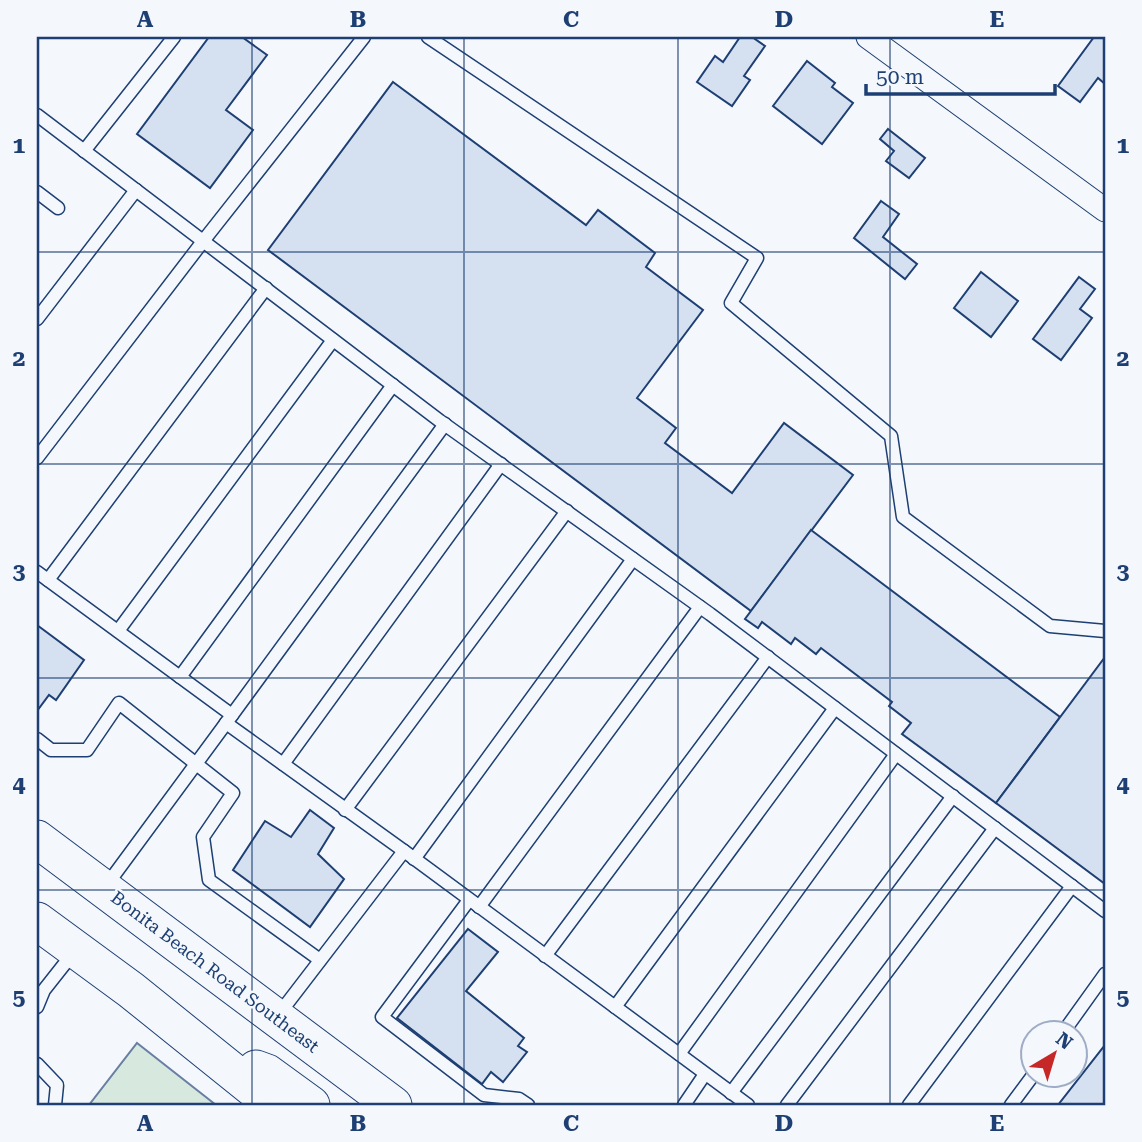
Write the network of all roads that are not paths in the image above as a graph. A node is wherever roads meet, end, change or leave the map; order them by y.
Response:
1 (174, 37) edge
2 (365, 37) edge
3 (428, 37) edge
4 (868, 37) edge
5 (37, 115) edge
6 (85, 151) junction
7 (136, 190) junction
8 (37, 192) edge
9 (58, 208) dead end
10 (1105, 210) edge
11 (204, 240) junction
12 (266, 288) junction
13 (37, 318) edge
14 (333, 340) junction
15 (393, 385) junction
16 (445, 424) junction
17 (37, 458) edge
18 (501, 464) junction
19 (567, 511) junction
20 (633, 559) junction
21 (37, 572) edge
22 (48, 580) junction
23 (700, 607) junction
24 (118, 631) junction
25 (1105, 631) edge
26 (768, 657) junction
27 (180, 677) junction
28 (835, 708) junction
29 (229, 719) junction
30 (37, 739) edge
31 (896, 754) junction
32 (196, 764) junction
33 (282, 764) junction
34 (953, 796) junction
35 (345, 810) junction
36 (995, 828) junction
37 (37, 839) edge
38 (409, 855) junction
39 (1072, 886) junction
40 (104, 889) junction
41 (474, 903) junction
42 (1105, 911) edge
43 (37, 921) edge
44 (76, 949) junction
45 (545, 956) junction
46 (320, 960) junction
47 (1105, 974) edge
48 (37, 1007) edge
49 (615, 1007) junction
50 (276, 1018) junction
51 (1072, 1020) edge
52 (203, 1048) junction
53 (679, 1054) junction
54 (37, 1064) edge
55 (705, 1074) junction
56 (1022, 1090) edge
57 (731, 1093) junction
58 (55, 1105) edge
59 (274, 1105) edge
60 (311, 1105) edge
61 (393, 1105) edge
62 (528, 1105) edge
63 (684, 1105) edge
64 (748, 1105) edge
65 (787, 1105) edge
66 (909, 1105) edge
67 (1011, 1105) edge

1 - 6 lane
2 - 11 lane
3 - 25 lane
4 - 10 street
5 - 6 lane
6 - 7 lane
7 - 11 lane
7 - 13 lane
8 - 9 lane
11 - 12 lane
11 - 17 lane
12 - 14 lane
12 - 22 lane
14 - 15 lane
14 - 24 lane
15 - 16 lane
15 - 27 lane
16 - 18 lane
16 - 29 lane
18 - 19 lane
18 - 33 lane
19 - 20 lane
19 - 35 lane
20 - 23 lane
20 - 38 lane
21 - 22 lane
22 - 24 lane
23 - 26 lane
23 - 41 lane
24 - 27 lane
26 - 28 lane
26 - 45 lane
27 - 29 lane
28 - 31 lane
28 - 49 lane
29 - 32 lane
29 - 33 lane
30 - 32 lane
31 - 34 lane
31 - 53 lane
32 - 40 lane
32 - 46 lane
33 - 35 lane
34 - 36 lane
34 - 57 lane
35 - 38 lane
36 - 39 lane
36 - 65 lane
37 - 40 main road, Bonita Beach Road Southeast
38 - 41 lane
38 - 46 lane
39 - 42 lane
39 - 66 lane
40 - 50 main road, Bonita Beach Road Southeast
41 - 45 lane
41 - 62 lane
43 - 44 main road
44 - 48 lane
44 - 52 main road
45 - 49 lane
46 - 50 lane
47 - 51 lane
49 - 53 lane
50 - 61 main road, Bonita Beach Road Southeast
52 - 59 main road
52 - 60 main road
53 - 55 lane
54 - 58 lane
55 - 57 lane
55 - 63 lane
56 - 67 lane
57 - 64 lane

